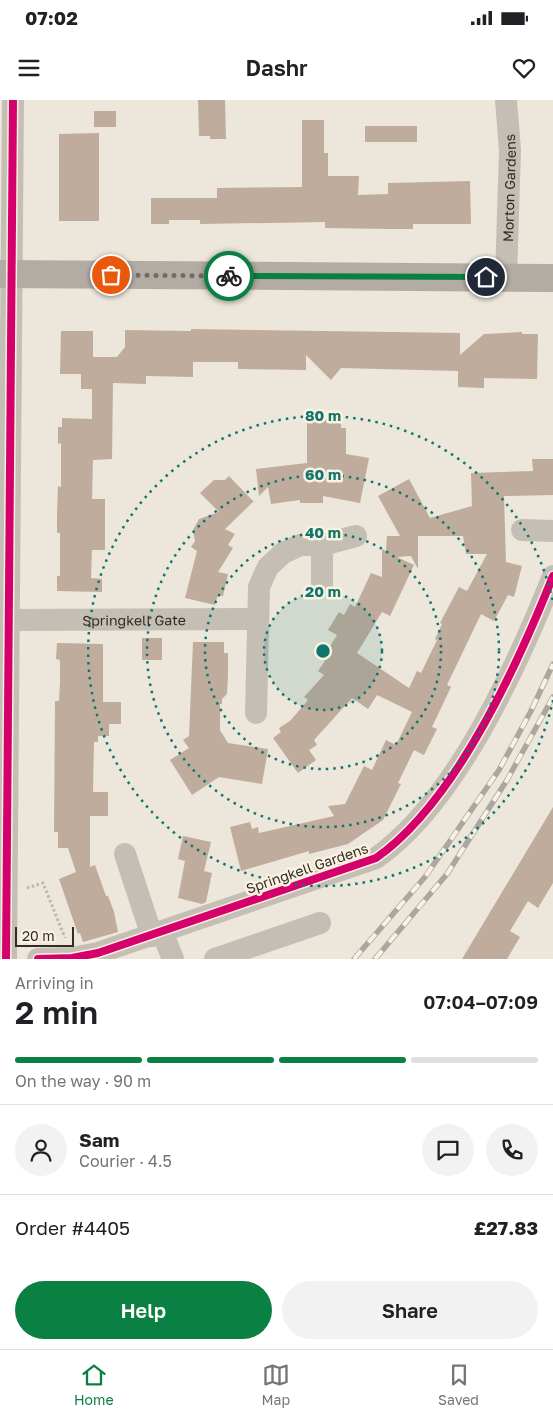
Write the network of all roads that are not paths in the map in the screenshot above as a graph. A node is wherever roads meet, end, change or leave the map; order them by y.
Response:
1 (13, 100) edge
2 (506, 100) edge
3 (6, 274) edge
4 (506, 277) junction
5 (553, 278) edge
6 (522, 530) dead end
7 (553, 530) edge
8 (5, 532) edge
9 (356, 536) dead end
10 (322, 545) junction
11 (553, 576) edge
12 (322, 584) dead end
13 (258, 619) junction
14 (9, 620) junction
15 (256, 712) dead end
16 (125, 854) dead end
17 (5, 890) edge
18 (320, 924) dead end
19 (157, 934) junction
20 (250, 953) edge
21 (6, 959) edge
22 (38, 959) edge
23 (173, 959) edge
24 (215, 959) edge

1 - 3 street
2 - 4 street, Morton Gardens
3 - 4 main road
3 - 8 street
4 - 5 main road
6 - 7 street
8 - 14 street
9 - 10 street
10 - 12 street
10 - 13 street
11 - 19 street, Springkell Gardens
13 - 14 street, Springkell Gate
13 - 15 street
14 - 17 street
16 - 19 street
17 - 21 street
18 - 20 street
19 - 22 street, Springkell Gardens
19 - 23 street
20 - 24 street

